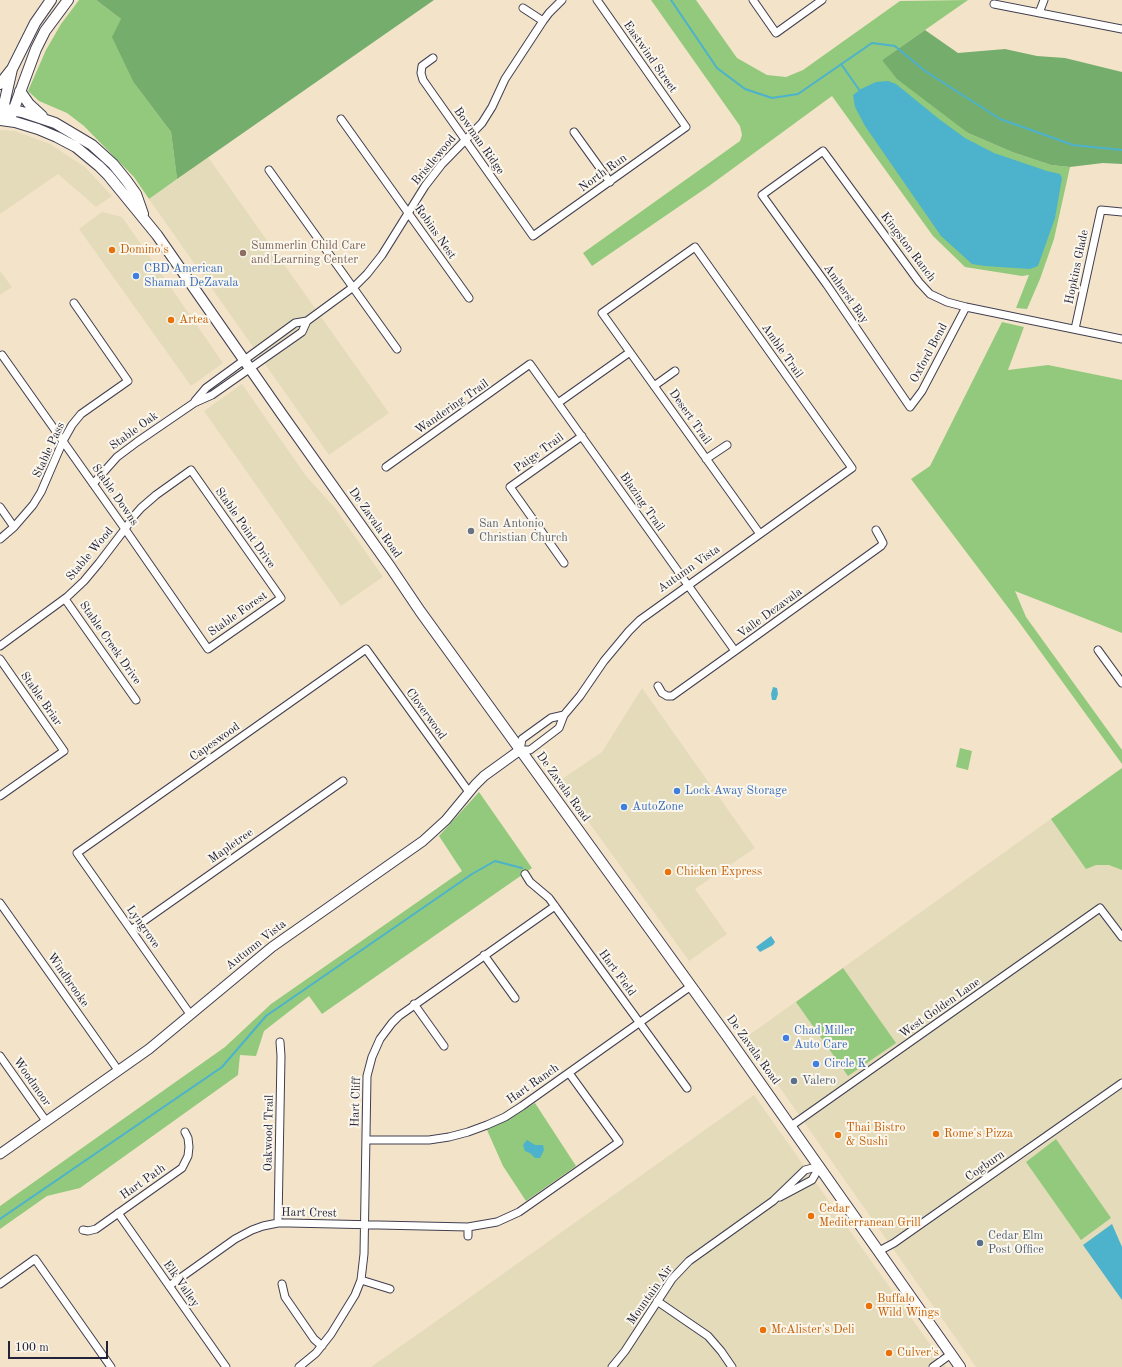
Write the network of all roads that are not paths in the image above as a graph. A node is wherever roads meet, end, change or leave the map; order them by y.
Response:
1 (51, 0) edge
2 (68, 0) edge
3 (562, 0) edge
4 (597, 0) edge
5 (753, 0) edge
6 (822, 0) edge
7 (1044, 0) edge
8 (994, 4) dead end
9 (523, 8) dead end
10 (1039, 13) junction
11 (543, 21) junction
12 (1122, 29) edge
13 (433, 58) dead end
14 (12, 69) junction
15 (0, 84) edge
16 (20, 91) junction
17 (2, 108) edge
18 (14, 110) junction
19 (341, 119) dead end
20 (46, 120) junction
21 (4, 121) edge
22 (686, 127) joint
23 (574, 132) dead end
24 (465, 141) junction
25 (823, 151) joint
26 (269, 170) dead end
27 (610, 182) junction
28 (1122, 212) edge
29 (408, 213) junction
30 (146, 221) junction
31 (533, 236) joint
32 (695, 247) joint
33 (353, 287) junction
34 (469, 298) dead end
35 (74, 303) dead end
36 (966, 307) junction
37 (307, 321) junction
38 (1075, 329) junction
39 (1122, 338) edge
40 (397, 349) dead end
41 (630, 352) junction
42 (2, 355) dead end
43 (244, 360) junction
44 (530, 364) joint
45 (250, 369) junction
46 (675, 371) dead end
47 (654, 386) junction
48 (194, 403) junction
49 (558, 403) junction
50 (910, 407) joint
51 (582, 436) junction
52 (62, 441) junction
53 (727, 445) dead end
54 (706, 460) junction
55 (386, 467) dead end
56 (852, 468) joint
57 (191, 470) joint
58 (93, 484) junction
59 (0, 507) edge
60 (14, 527) junction
61 (125, 529) junction
62 (876, 530) dead end
63 (760, 534) junction
64 (0, 539) edge
65 (564, 563) dead end
66 (688, 585) junction
67 (280, 598) joint
68 (65, 599) junction
69 (0, 646) edge
70 (208, 649) joint
71 (366, 649) joint
72 (1098, 650) dead end
73 (735, 651) junction
74 (0, 659) edge
75 (1122, 683) edge
76 (658, 686) dead end
77 (136, 700) dead end
78 (564, 716) junction
79 (520, 750) junction
80 (343, 781) dead end
81 (469, 792) junction
82 (0, 796) edge
83 (77, 852) joint
84 (525, 874) dead end
85 (0, 903) edge
86 (555, 906) junction
87 (131, 930) junction
88 (1122, 937) edge
89 (484, 955) junction
90 (691, 986) junction
91 (515, 998) dead end
92 (414, 1004) junction
93 (190, 1014) junction
94 (639, 1023) junction
95 (280, 1042) dead end
96 (444, 1046) dead end
97 (0, 1056) edge
98 (118, 1070) junction
99 (569, 1073) junction
100 (1122, 1083) edge
101 (687, 1088) dead end
102 (46, 1121) junction
103 (791, 1126) junction
104 (184, 1132) dead end
105 (366, 1140) junction
106 (0, 1154) edge
107 (820, 1166) junction
108 (773, 1201) junction
109 (118, 1213) junction
110 (278, 1223) junction
111 (365, 1225) junction
112 (468, 1227) junction
113 (83, 1230) dead end
114 (468, 1236) dead end
115 (879, 1251) junction
116 (361, 1280) junction
117 (0, 1284) edge
118 (282, 1284) dead end
119 (169, 1286) junction
120 (390, 1289) dead end
121 (657, 1301) junction
122 (322, 1346) junction
123 (951, 1354) junction
124 (111, 1367) edge
125 (226, 1367) edge
126 (299, 1367) edge
127 (612, 1367) edge
128 (732, 1367) edge
129 (933, 1367) edge
130 (960, 1367) edge

1 - 14 main road
2 - 16 main road
3 - 11 street, Bristlewood
4 - 22 street, Eastwind Street
5 - 6 street
7 - 10 street
8 - 10 street
9 - 11 street
10 - 12 street
11 - 24 street, Bristlewood
13 - 24 street, Bowman Ridge
14 - 15 main road
14 - 17 main road
16 - 18 main road
16 - 20 main road
17 - 18 main road, De Zavala Road
17 - 21 main road
18 - 20 main road, De Zavala Road
18 - 21 main road
19 - 29 street, Robins Nest
20 - 30 main road, De Zavala Road
21 - 30 main road, De Zavala Road
22 - 27 street, North Run
23 - 27 street
24 - 29 street, Bristlewood
24 - 31 street, Bowman Ridge
25 - 36 street, Kingston Ranch
25 - 50 street, Amherst Bay
26 - 33 street
27 - 31 street, North Run
28 - 38 street, Hopkins Glade
29 - 33 street, Bristlewood
29 - 34 street, Robins Nest
30 - 43 main road, De Zavala Road
32 - 41 street, Desert Trail
32 - 56 street, Amble Trail
33 - 37 street, Bristlewood
33 - 40 street
35 - 52 street, Stable Pass
36 - 38 street, Kingston Ranch
36 - 50 street, Oxford Bend
37 - 43 street, Bristlewood
37 - 45 street, Bristlewood
38 - 39 street, Kingston Ranch
41 - 47 street, Desert Trail
41 - 49 street
42 - 52 street, Stable Downs
43 - 45 main road, De Zavala Road
43 - 48 street, Stable Oak
44 - 49 street, Blazing Trail
44 - 55 street, Wandering Trail
45 - 48 street, Stable Oak
45 - 79 main road, De Zavala Road
46 - 47 street
47 - 54 street, Desert Trail
48 - 58 street, Stable Oak
49 - 51 street, Blazing Trail
51 - 65 street, Paige Trail
51 - 66 street, Blazing Trail
52 - 58 street, Stable Downs
52 - 60 street, Stable Pass
53 - 54 street
54 - 63 street, Desert Trail
56 - 63 street, Autumn Vista
57 - 61 street, Stable Wood
57 - 67 street, Stable Point Drive
58 - 61 street, Stable Downs
59 - 60 street
60 - 64 street, Stable Pass
61 - 68 street, Stable Wood
61 - 70 street, Stable Downs
62 - 73 street, Valle Dezavala
63 - 66 street, Autumn Vista
66 - 73 street, Blazing Trail
66 - 78 street, Autumn Vista
67 - 70 street, Stable Forest
68 - 69 street, Stable Wood
68 - 77 street, Stable Creek Drive
71 - 81 street, Cloverwood
71 - 83 street, Capeswood
72 - 75 street
73 - 76 street, Valle Dezavala
74 - 82 street, Stable Briar
78 - 79 street, Autumn Vista
78 - 79 street, Autumn Vista
79 - 81 street, Autumn Vista
79 - 90 main road, De Zavala Road
80 - 87 street, Mapletree
81 - 93 street, Autumn Vista
83 - 87 street, Lyngrove
84 - 86 street, Hart Field
85 - 98 street, Windbrooke
86 - 89 street, Hart Cliff
86 - 94 street, Hart Field
87 - 93 street, Lyngrove
88 - 103 street, West Golden Lane
89 - 91 street
89 - 92 street, Hart Cliff
90 - 94 street, Hart Ranch
90 - 103 main road, De Zavala Road
92 - 96 street
92 - 105 street, Hart Cliff
93 - 98 street, Autumn Vista
94 - 99 street, Hart Ranch
94 - 101 street, Hart Field
95 - 110 street, Oakwood Trail
97 - 102 street, Woodmoor
98 - 102 street, Autumn Vista
99 - 105 street, Hart Ranch
99 - 112 street, Hart Crest
100 - 115 street, Cogburn
102 - 106 street, Autumn Vista
103 - 107 main road, De Zavala Road
104 - 109 street, Hart Path
105 - 111 street, Hart Cliff
107 - 108 street, Mountain Air
107 - 108 street, Mountain Air
107 - 115 main road, De Zavala Road
108 - 121 street, Mountain Air
109 - 113 street, Hart Path
109 - 119 street, Elk Valley
110 - 111 street, Hart Crest
110 - 119 street, Hart Crest
111 - 112 street, Hart Crest
111 - 116 street, Hart Cliff
112 - 114 street
115 - 123 main road, De Zavala Road
116 - 120 street
116 - 122 street, Hart Cliff
117 - 124 street
118 - 122 street
119 - 125 street, Elk Valley
121 - 127 street, Mountain Air
121 - 128 street
122 - 126 street, Hart Cliff
123 - 129 street
123 - 130 main road, De Zavala Road

